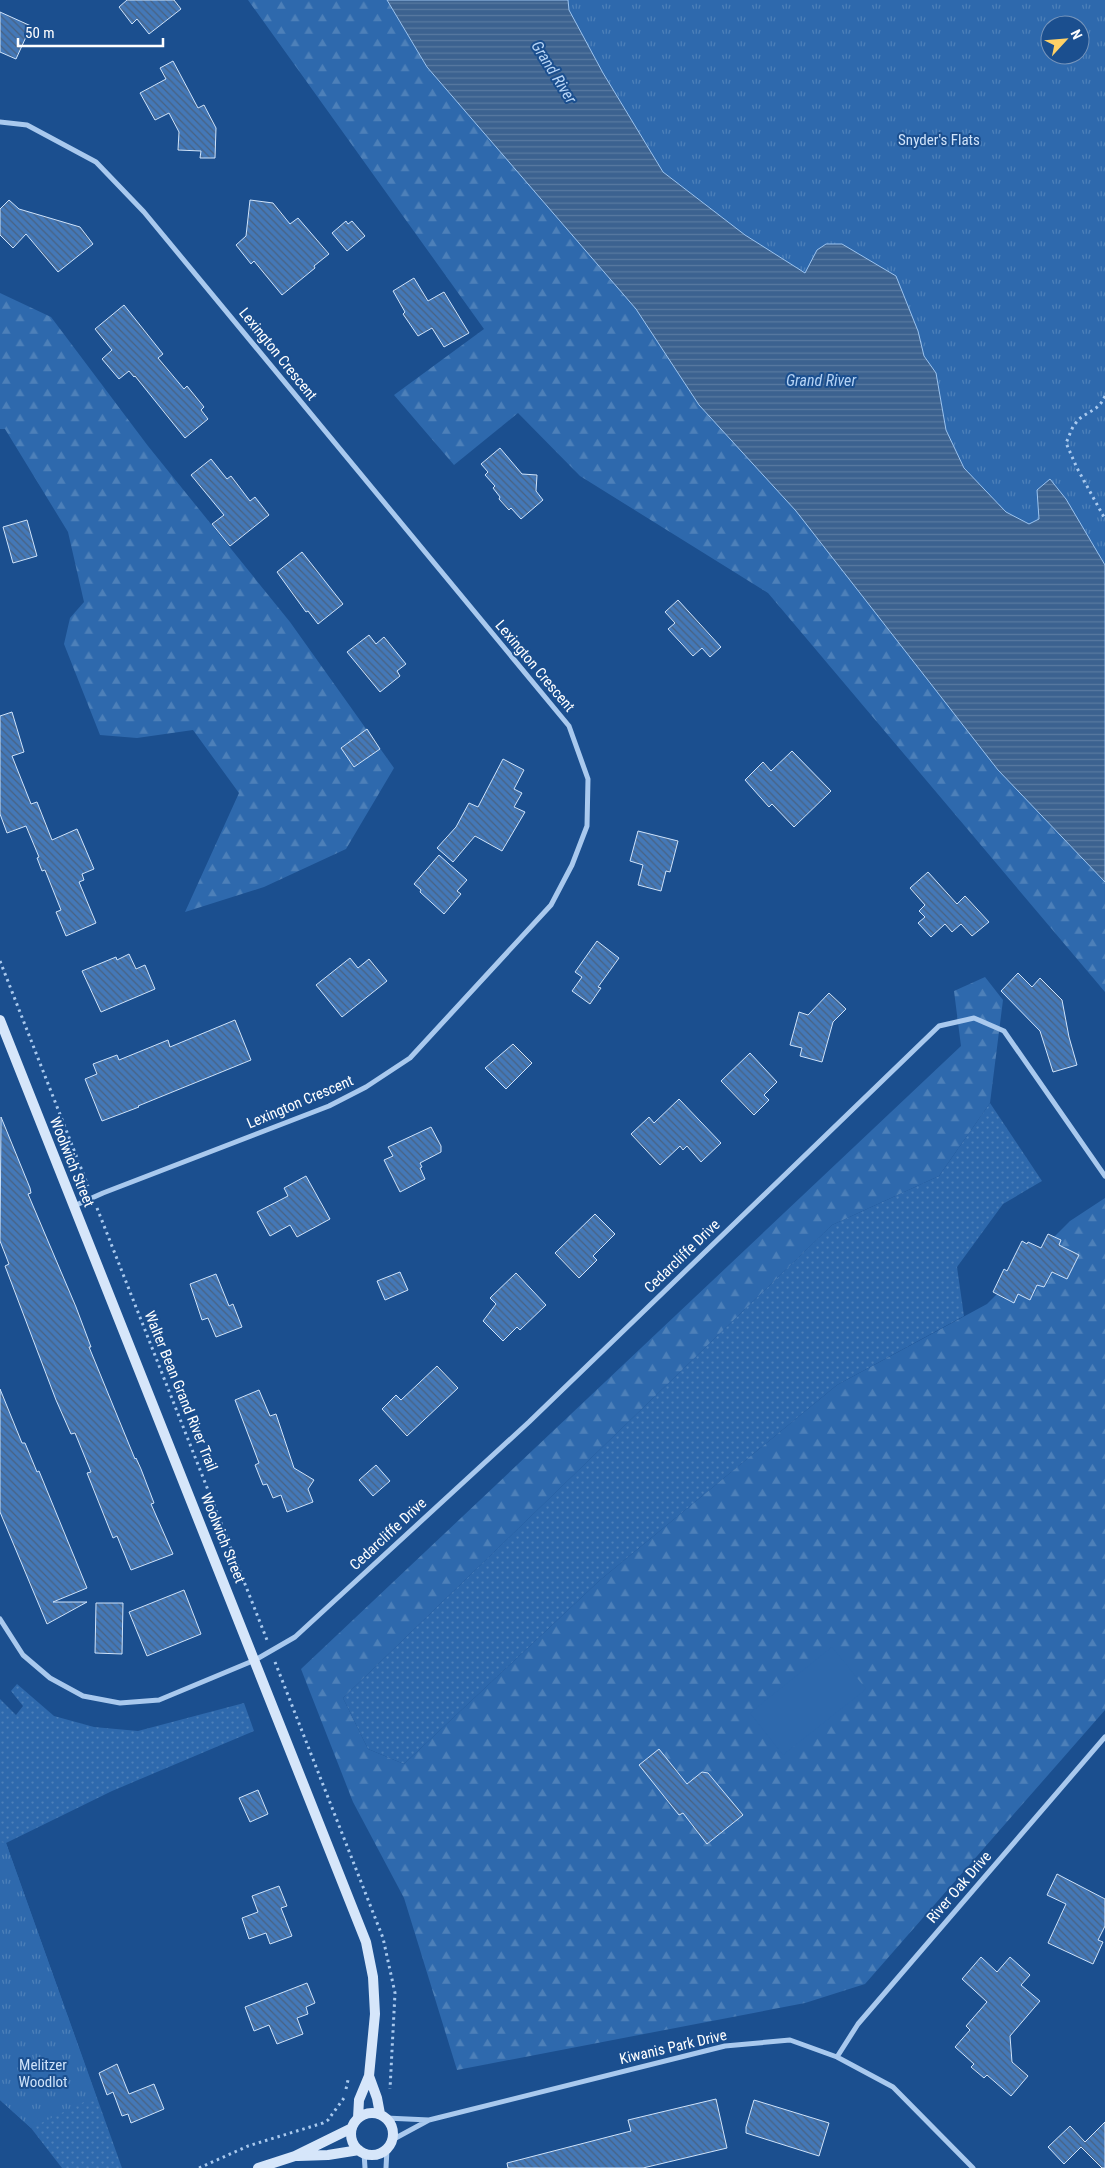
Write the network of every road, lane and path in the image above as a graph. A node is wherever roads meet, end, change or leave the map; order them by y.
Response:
1 (0, 122) edge
2 (1105, 396) edge
3 (1105, 519) edge
4 (0, 961) edge
5 (0, 1020) edge
6 (1105, 1176) edge
7 (85, 1178) dead end
8 (74, 1206) junction
9 (101, 1218) dead end
10 (0, 1619) edge
11 (263, 1627) dead end
12 (255, 1660) junction
13 (1105, 1737) edge
14 (837, 2056) junction
15 (369, 2076) junction
16 (348, 2080) dead end
17 (383, 2116) junction
18 (358, 2118) junction
19 (429, 2120) junction
20 (352, 2128) junction
21 (390, 2144) junction
22 (362, 2152) junction
23 (295, 2156) junction
24 (199, 2168) edge
25 (258, 2168) edge
26 (365, 2168) edge
27 (386, 2168) edge
28 (973, 2168) edge

1 - 8 street, Lexington Crescent
2 - 3 path
4 - 7 path
5 - 8 street, Woolwich Street
6 - 12 street, Cedarcliffe Drive
8 - 12 street, Woolwich Street
9 - 11 path, Walter Bean Grand River Trail
10 - 12 street, Cedarcliffe Drive
12 - 15 street, Woolwich Street
13 - 14 street, River Oak Drive
14 - 19 street, Kiwanis Park Drive
14 - 28 street, Kiwanis Park Drive
15 - 17 street, Woolwich Street
15 - 18 street, Woolwich Street
16 - 24 path
17 - 18 street
17 - 19 street, Kiwanis Park Drive
17 - 21 street, Woolwich Street
18 - 20 street, Woolwich Street
19 - 21 street, Kiwanis Park Drive
20 - 22 street
20 - 23 street
21 - 22 street
21 - 27 street
22 - 23 street
22 - 26 street
23 - 25 street

